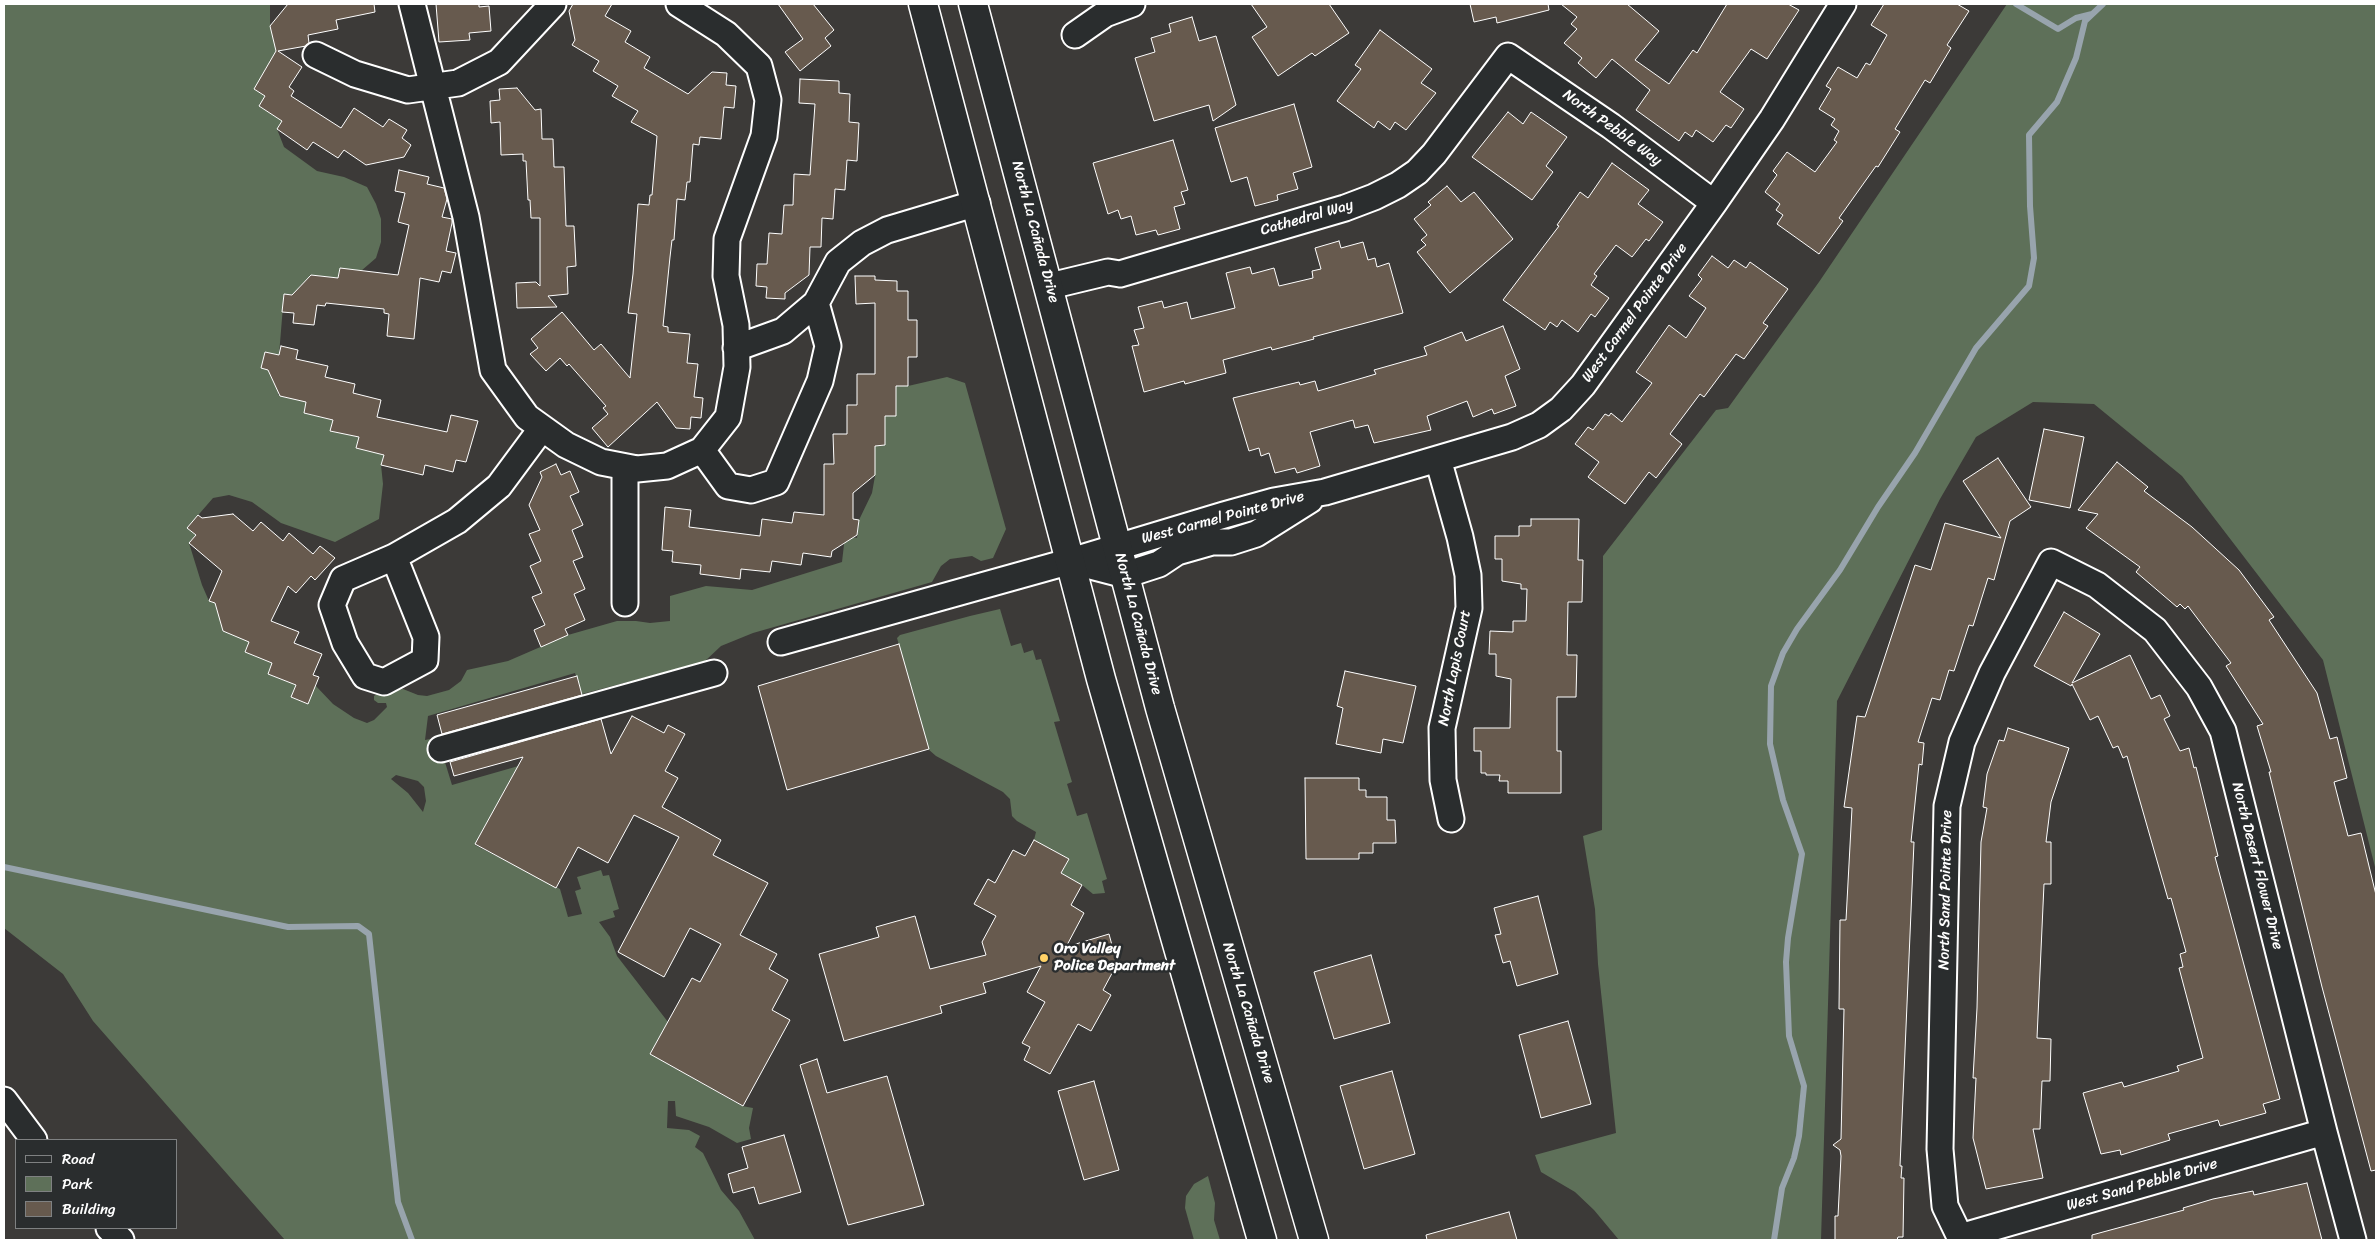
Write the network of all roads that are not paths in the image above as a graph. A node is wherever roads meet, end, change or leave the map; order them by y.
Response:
1 (412, 4) edge
2 (553, 4) edge
3 (679, 4) edge
4 (923, 4) edge
5 (973, 4) edge
6 (1132, 4) edge
7 (1842, 4) edge
8 (1075, 35) dead end
9 (316, 56) dead end
10 (1508, 56) joint
11 (433, 87) junction
12 (977, 203) junction
13 (1714, 203) junction
14 (1050, 286) junction
15 (816, 303) junction
16 (736, 348) junction
17 (542, 428) junction
18 (702, 450) junction
19 (1438, 459) junction
20 (625, 466) junction
21 (1325, 492) junction
22 (1224, 515) junction
23 (1231, 542) junction
24 (1117, 547) junction
25 (394, 556) junction
26 (1071, 562) junction
27 (2051, 562) joint
28 (1125, 575) junction
29 (624, 603) dead end
30 (781, 642) dead end
31 (714, 673) dead end
32 (441, 749) dead end
33 (1451, 819) dead end
34 (4, 1100) edge
35 (2324, 1132) junction
36 (33, 1139) edge
37 (110, 1229) edge
38 (1960, 1237) joint
39 (121, 1240) edge
40 (1262, 1240) edge
41 (1314, 1240) edge
42 (2353, 1240) edge

1 - 11 street
2 - 11 street
3 - 16 street
4 - 12 main road
5 - 14 main road, North La Cañada Drive
6 - 8 street
7 - 13 street, West Carmel Pointe Drive
9 - 11 street
10 - 13 street, North Pebble Way
10 - 14 street, Cathedral Way
11 - 17 street
12 - 15 street
12 - 26 main road
13 - 19 street, West Carmel Pointe Drive
14 - 24 main road, North La Cañada Drive
15 - 16 street
15 - 18 street
16 - 18 street
17 - 20 street
17 - 25 street
18 - 20 street
19 - 21 street, West Carmel Pointe Drive
19 - 33 street, North Lapis Court
20 - 29 street
21 - 22 street, West Carmel Pointe Drive
21 - 23 street, West Carmel Pointe Drive
22 - 23 street
22 - 24 street, West Carmel Pointe Drive
23 - 28 street, West Carmel Pointe Drive
24 - 26 street, West Carmel Pointe Drive
24 - 28 main road, North La Cañada Drive
25 - 25 street
26 - 28 street
26 - 30 street, West Carmel Pointe Drive
26 - 40 main road
27 - 35 street, North Desert Flower Drive
27 - 38 street, North Sand Pointe Drive
28 - 41 main road, North La Cañada Drive
31 - 32 street
34 - 36 street
35 - 38 street, West Sand Pebble Drive
35 - 42 street, North Desert Flower Drive
37 - 39 street

